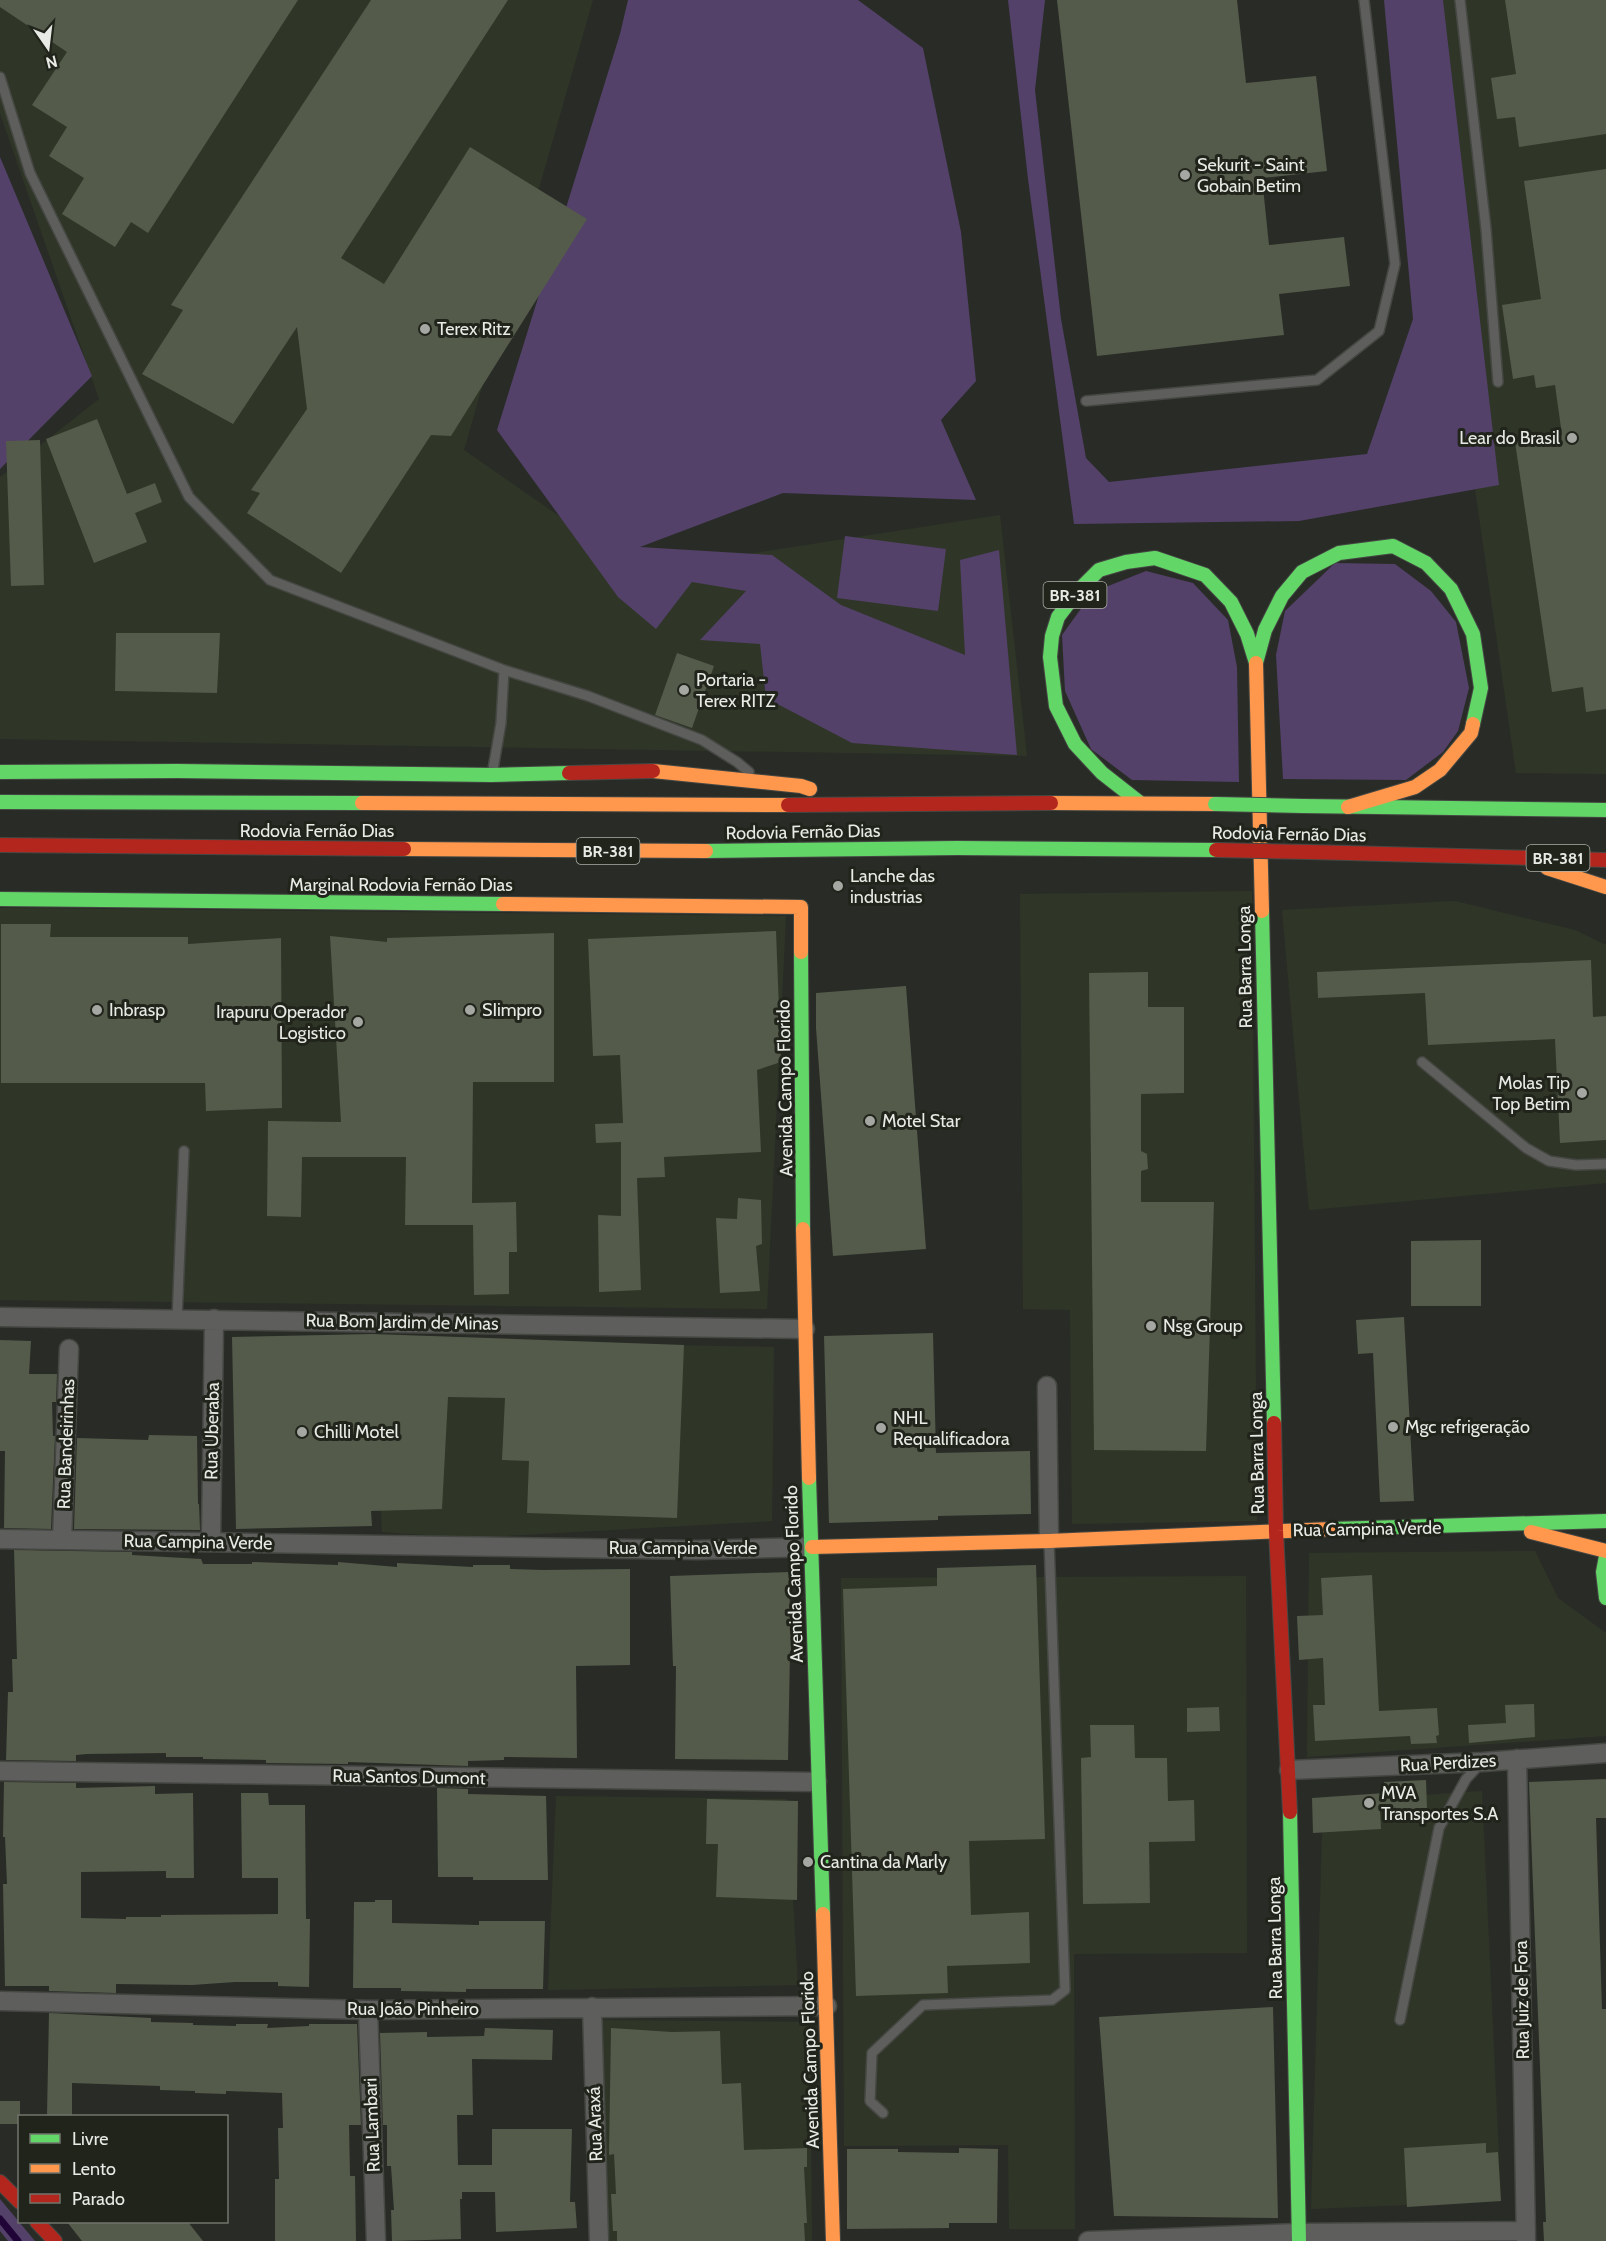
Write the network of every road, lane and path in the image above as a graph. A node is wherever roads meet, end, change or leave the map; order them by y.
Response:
1 (1364, 0) edge
2 (1460, 0) edge
3 (0, 77) edge
4 (1498, 382) dead end
5 (1086, 401) dead end
6 (1256, 663) junction
7 (504, 670) junction
8 (0, 772) edge
9 (492, 775) junction
10 (760, 782) junction
11 (0, 802) edge
12 (1140, 802) junction
13 (856, 805) junction
14 (1348, 807) junction
15 (1606, 810) edge
16 (0, 845) edge
17 (1509, 856) junction
18 (1606, 860) edge
19 (1606, 887) edge
20 (0, 899) edge
21 (801, 907) joint
22 (1422, 1062) dead end
23 (184, 1151) dead end
24 (1606, 1164) edge
25 (0, 1317) edge
26 (177, 1319) junction
27 (214, 1319) junction
28 (805, 1329) junction
29 (69, 1349) dead end
30 (1047, 1386) dead end
31 (1606, 1521) edge
32 (1475, 1526) junction
33 (1276, 1531) junction
34 (0, 1539) edge
35 (62, 1540) junction
36 (1049, 1541) junction
37 (211, 1542) junction
38 (812, 1547) junction
39 (1606, 1551) edge
40 (1606, 1556) edge
41 (1606, 1598) edge
42 (1606, 1753) edge
43 (1517, 1759) junction
44 (1483, 1762) junction
45 (1289, 1770) junction
46 (0, 1771) edge
47 (817, 1782) junction
48 (0, 2001) edge
49 (827, 2006) junction
50 (592, 2007) junction
51 (368, 2010) junction
52 (1400, 2020) dead end
53 (883, 2113) dead end
54 (0, 2182) edge
55 (18, 2200) edge
56 (38, 2223) edge
57 (1526, 2236) edge
58 (1299, 2237) edge
59 (55, 2241) edge
60 (376, 2241) edge
61 (598, 2241) edge
62 (833, 2241) edge
63 (1088, 2241) edge

1 - 5 lane
2 - 4 lane
3 - 7 lane
6 - 12 main road, BR-381
6 - 14 main road
6 - 33 main road, Rua Barra Longa
7 - 9 lane
7 - 10 lane
8 - 9 main road
9 - 10 main road
10 - 13 main road
11 - 13 main road, Rodovia Fernão Dias
12 - 13 main road, Rodovia Fernão Dias
12 - 14 main road, Rodovia Fernão Dias, bridge
14 - 15 main road, Rodovia Fernão Dias
16 - 17 main road, Rodovia Fernão Dias / BR-381, bridge
17 - 18 main road, Rodovia Fernão Dias / BR-381
17 - 19 main road
20 - 21 main road, Marginal Rodovia Fernão Dias
21 - 28 main road, Avenida Campo Florido
22 - 24 lane
23 - 26 lane
25 - 26 street, Rua Bom Jardim de Minas
26 - 27 street, Rua Bom Jardim de Minas
27 - 28 street, Rua Bom Jardim de Minas
27 - 37 street, Rua Uberaba
28 - 38 main road, Avenida Campo Florido
29 - 35 street, Rua Bandeirinhas
30 - 36 street
31 - 32 main road, Rua Campina Verde
32 - 33 main road, Rua Campina Verde
32 - 39 main road, Rua Campina Verde
33 - 36 main road, Rua Campina Verde
33 - 45 main road, Rua Barra Longa
34 - 35 street, Rua Campina Verde
35 - 37 street, Rua Campina Verde
36 - 38 main road, Rua Campina Verde
36 - 53 lane
37 - 38 street, Rua Campina Verde
38 - 47 main road, Avenida Campo Florido
40 - 41 main road
42 - 43 street, Rua Perdizes
43 - 44 street, Rua Perdizes
43 - 57 street, Rua Juiz de Fora
44 - 45 street, Rua Perdizes
44 - 52 lane
45 - 58 main road, Rua Barra Longa
46 - 47 street, Rua Santos Dumont
47 - 49 main road, Avenida Campo Florido
48 - 51 street, Rua João Pinheiro
49 - 50 street, Rua João Pinheiro
49 - 62 main road, Avenida Campo Florido
50 - 51 street, Rua João Pinheiro
50 - 61 street, Rua Araxá
51 - 60 street, Rua Lambari
54 - 55 main road
56 - 59 main road
57 - 58 street
58 - 63 street

